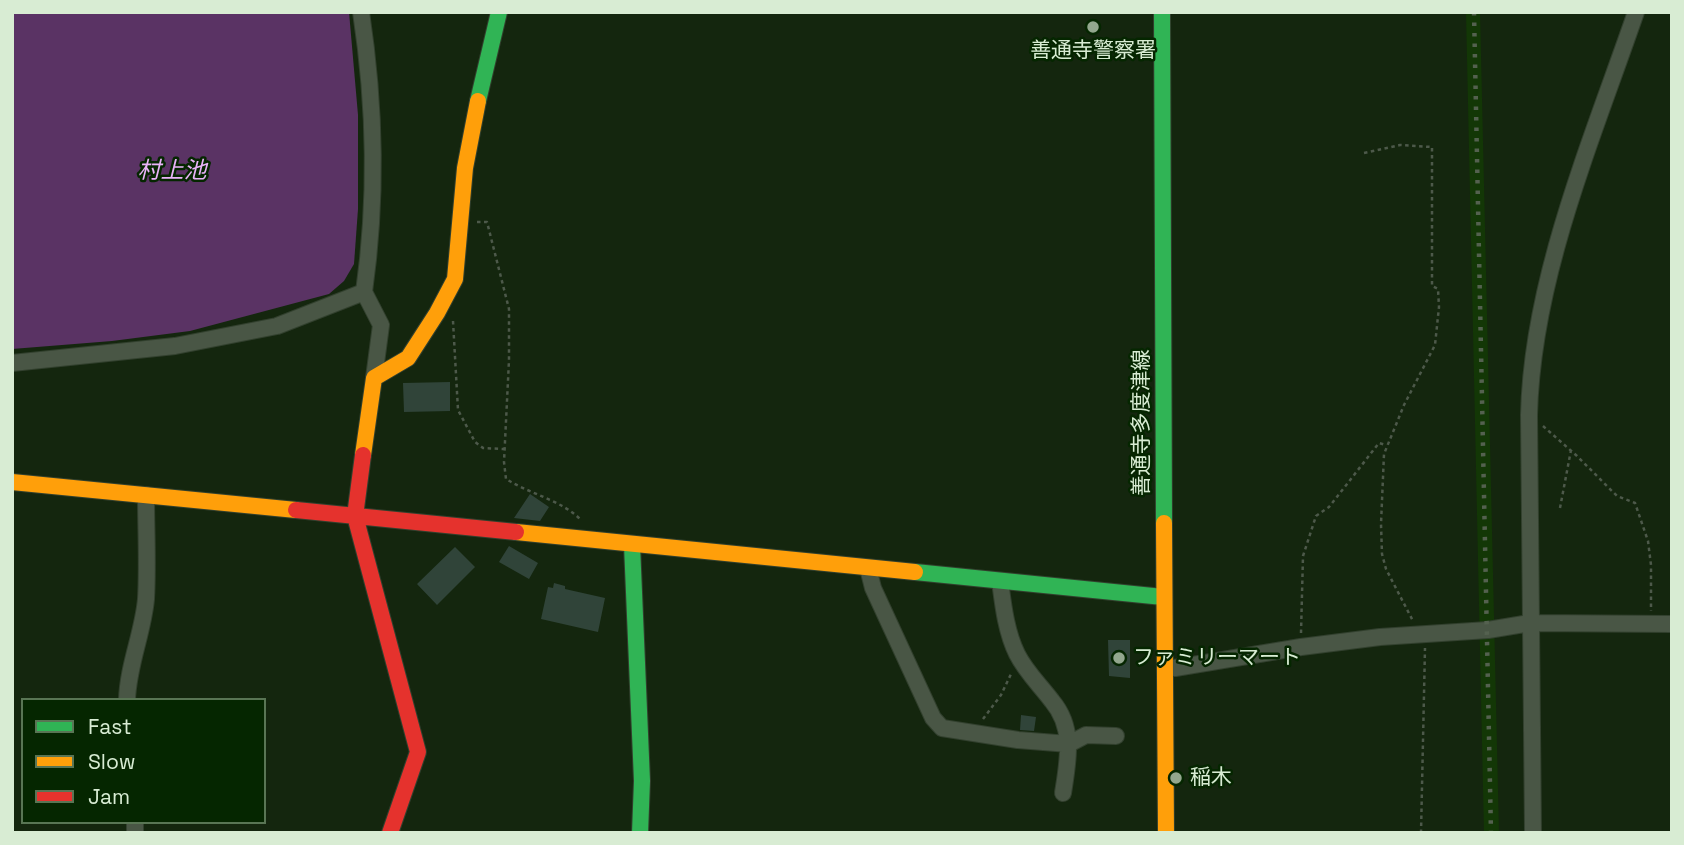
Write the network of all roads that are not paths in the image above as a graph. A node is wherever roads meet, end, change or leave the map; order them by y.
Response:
1 (360, 12) edge
2 (499, 12) edge
3 (1162, 12) edge
4 (1636, 12) edge
5 (365, 292) junction
6 (12, 363) edge
7 (374, 378) junction
8 (12, 482) edge
9 (146, 495) junction
10 (355, 516) junction
11 (632, 545) junction
12 (868, 568) junction
13 (1000, 581) junction
14 (1163, 597) junction
15 (1531, 623) junction
16 (1672, 624) edge
17 (1165, 667) junction
18 (127, 698) edge
19 (1116, 736) dead end
20 (1069, 744) junction
21 (1063, 793) dead end
22 (390, 833) edge
23 (640, 833) edge
24 (1166, 833) edge
25 (1533, 833) edge

1 - 5 street
2 - 7 street
3 - 14 street, 善通寺多度津線
4 - 15 street
5 - 6 street
5 - 7 street
7 - 10 street
8 - 9 street
9 - 10 street
9 - 18 street
10 - 11 street
10 - 22 street
11 - 12 street
11 - 23 street
12 - 13 street
12 - 20 street
13 - 14 street
13 - 20 street
14 - 17 street, 善通寺多度津線
15 - 16 street
15 - 17 street
15 - 25 street
17 - 24 street, 善通寺多度津線
19 - 20 street
20 - 21 street

